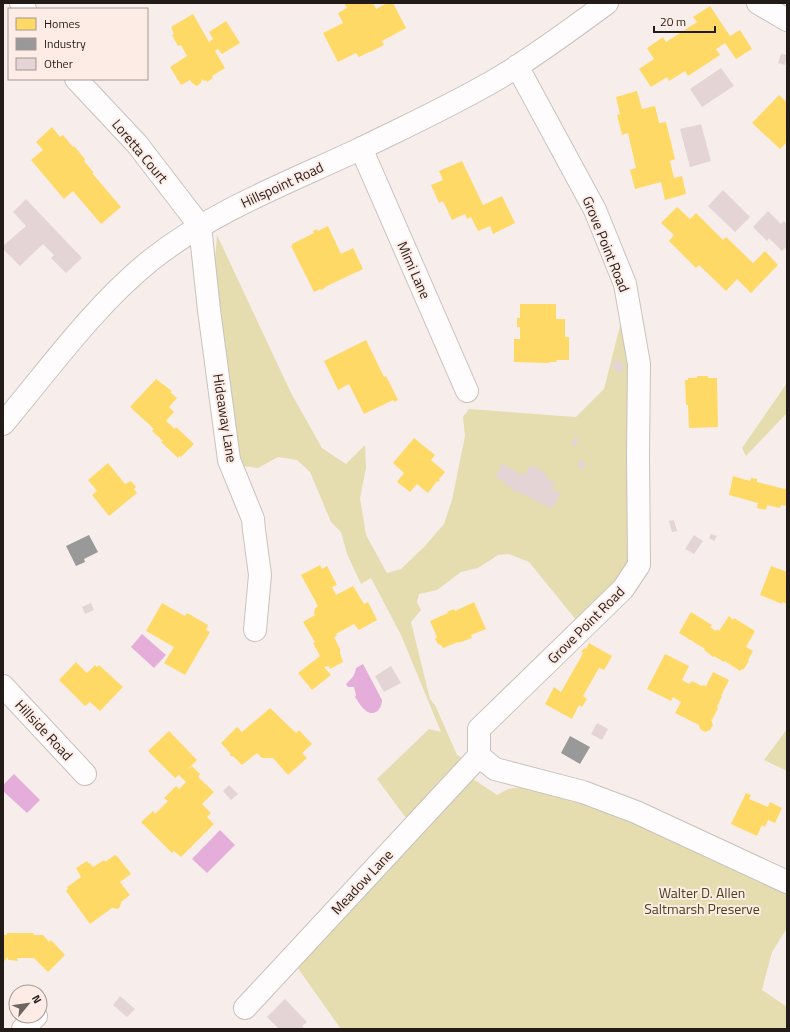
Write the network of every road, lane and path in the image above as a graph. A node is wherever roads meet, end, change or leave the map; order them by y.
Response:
1 (607, 3) edge
2 (758, 3) edge
3 (787, 20) edge
4 (517, 66) junction
5 (77, 80) edge
6 (361, 148) junction
7 (200, 226) junction
8 (467, 391) dead end
9 (3, 424) edge
10 (255, 630) dead end
11 (3, 686) edge
12 (479, 756) junction
13 (85, 774) dead end
14 (787, 882) edge
15 (245, 1008) dead end

1 - 4 street, Hillspoint Road
2 - 3 street
4 - 6 street, Hillspoint Road
4 - 12 street, Grove Point Road
5 - 7 street, Loretta Court
6 - 7 street, Hillspoint Road
6 - 8 street, Mimi Lane
7 - 9 street, Hillspoint Road
7 - 10 street, Hideaway Lane
11 - 13 street, Hillside Road
12 - 14 street
12 - 15 street, Meadow Lane

